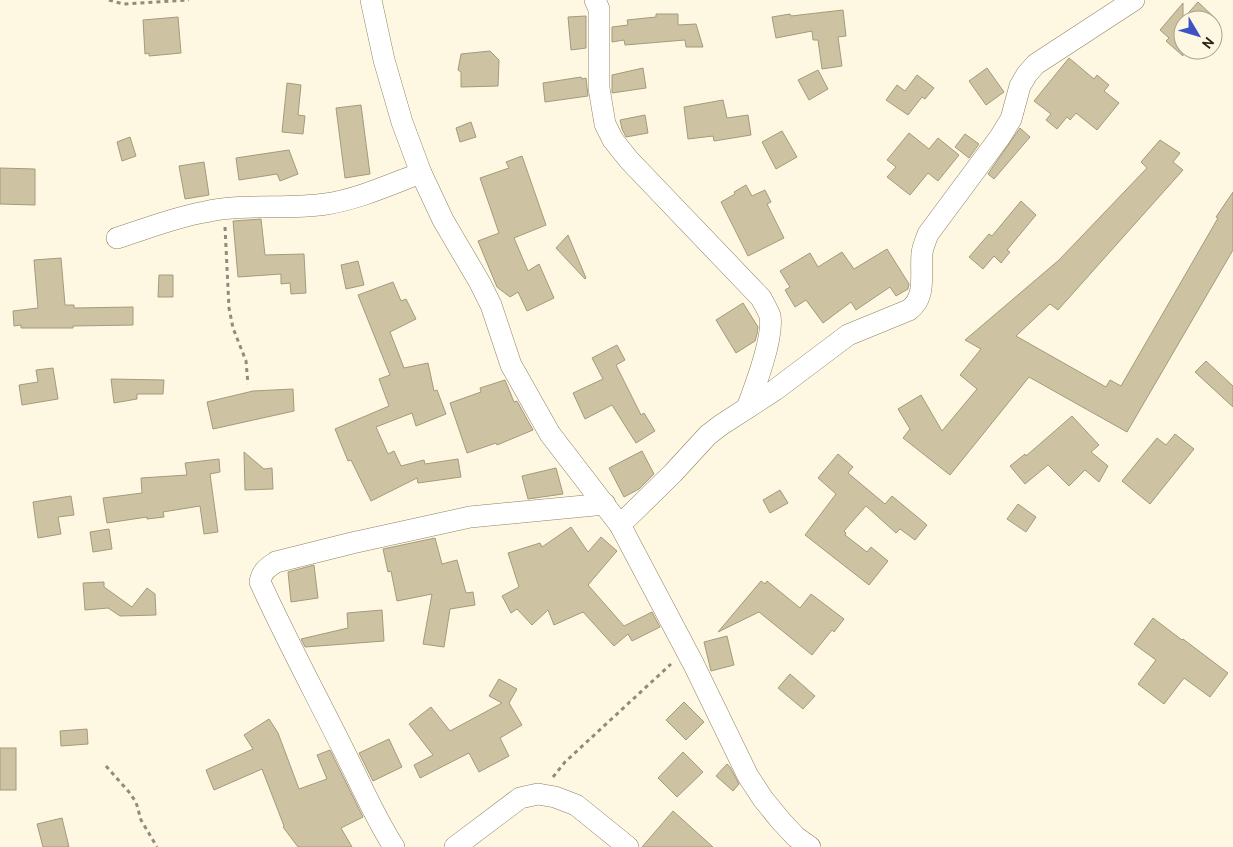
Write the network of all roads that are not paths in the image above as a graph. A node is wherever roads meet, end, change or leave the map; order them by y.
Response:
1 (371, 0) edge
2 (595, 0) edge
3 (1134, 0) edge
4 (421, 173) junction
5 (117, 238) dead end
6 (748, 408) junction
7 (605, 504) junction
8 (620, 525) junction
9 (394, 847) edge
10 (455, 847) edge
11 (628, 847) edge
12 (810, 847) edge

1 - 4 street
2 - 6 street
3 - 6 street
4 - 5 street
4 - 7 street
6 - 8 street
7 - 8 street
7 - 9 street
8 - 12 street
10 - 11 street

